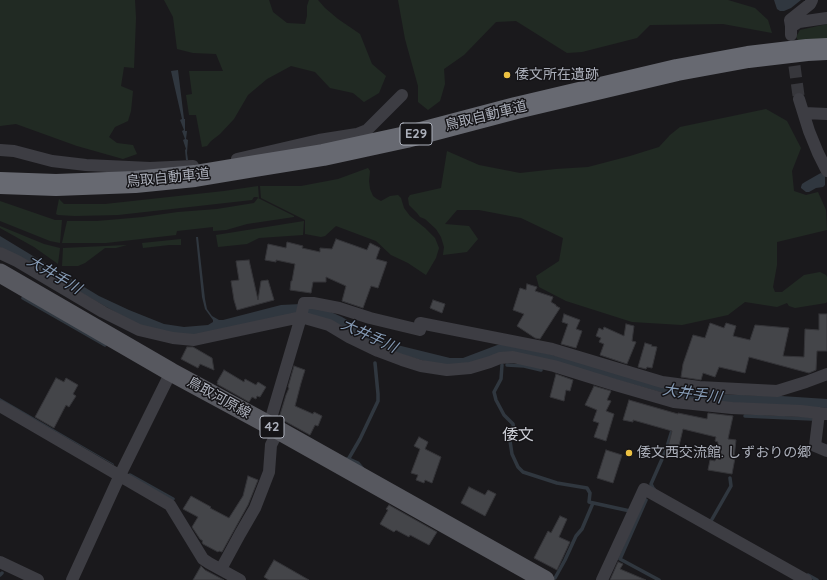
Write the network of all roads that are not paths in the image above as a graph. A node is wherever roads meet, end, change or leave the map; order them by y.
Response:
1 (812, 0) edge
2 (827, 18) edge
3 (827, 49) edge
4 (827, 56) edge
5 (402, 95) dead end
6 (799, 98) tunnel mouth
7 (804, 113) junction
8 (827, 114) edge
9 (0, 150) edge
10 (827, 171) edge
11 (0, 183) edge
12 (0, 190) edge
13 (0, 253) edge
14 (0, 272) edge
15 (301, 317) junction
16 (171, 372) junction
17 (827, 374) edge
18 (0, 406) edge
19 (823, 414) edge
20 (273, 428) junction
21 (827, 451) edge
22 (120, 475) junction
23 (0, 562) edge
24 (221, 569) junction
25 (540, 579) edge
26 (38, 580) edge
27 (72, 580) edge
28 (240, 580) edge
29 (602, 580) edge
30 (806, 580) edge

1 - 2 street
3 - 11 highway, 鳥取自動車道 / E29
4 - 12 highway, 鳥取自動車道 / E29
5 - 9 street
6 - 7 street
7 - 8 street
7 - 10 street
13 - 15 street
14 - 16 main road, 鳥取河原線 / 42
15 - 17 street
15 - 19 street
15 - 20 street
16 - 20 main road, 鳥取河原線 / 42
16 - 22 street
18 - 22 street
19 - 21 street
20 - 24 street
20 - 25 main road, 鳥取河原線 / 42
22 - 24 street
22 - 27 street
23 - 26 street
24 - 28 street
29 - 30 street

